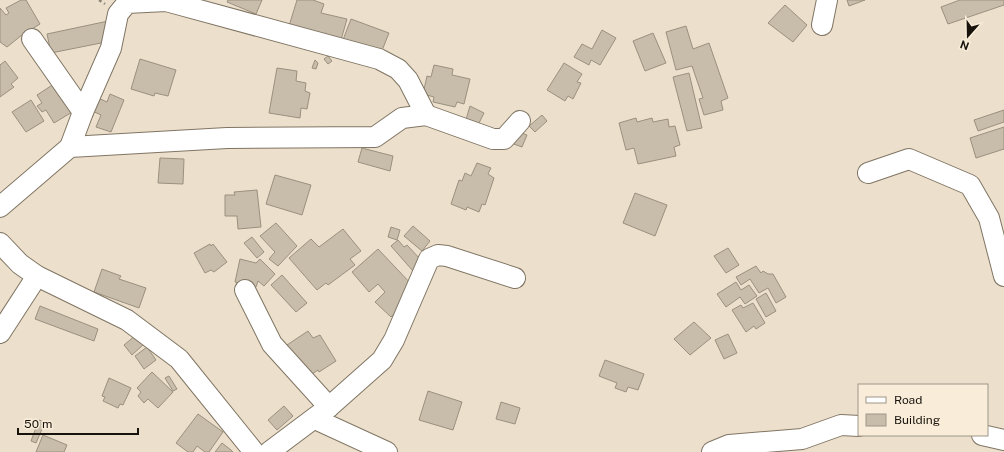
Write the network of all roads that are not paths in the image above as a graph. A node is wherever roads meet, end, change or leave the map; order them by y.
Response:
1 (827, 0) edge
2 (822, 25) dead end
3 (32, 39) dead end
4 (83, 112) junction
5 (426, 115) junction
6 (520, 120) dead end
7 (70, 147) junction
8 (868, 173) dead end
9 (0, 208) edge
10 (996, 222) edge
11 (0, 243) edge
12 (37, 276) junction
13 (1004, 276) edge
14 (515, 278) dead end
15 (245, 290) dead end
16 (0, 333) edge
17 (322, 413) junction
18 (858, 426) edge
19 (986, 436) edge
20 (1004, 440) edge
21 (254, 452) edge
22 (269, 452) edge
23 (387, 452) edge
24 (712, 452) edge

1 - 2 street
3 - 4 street
4 - 5 street
4 - 7 street
5 - 6 street
5 - 7 street
7 - 9 street
8 - 10 street
10 - 13 street
11 - 12 street
12 - 16 street
12 - 21 street
14 - 17 street
15 - 17 street
17 - 22 street
17 - 23 street
18 - 24 street
19 - 20 street

